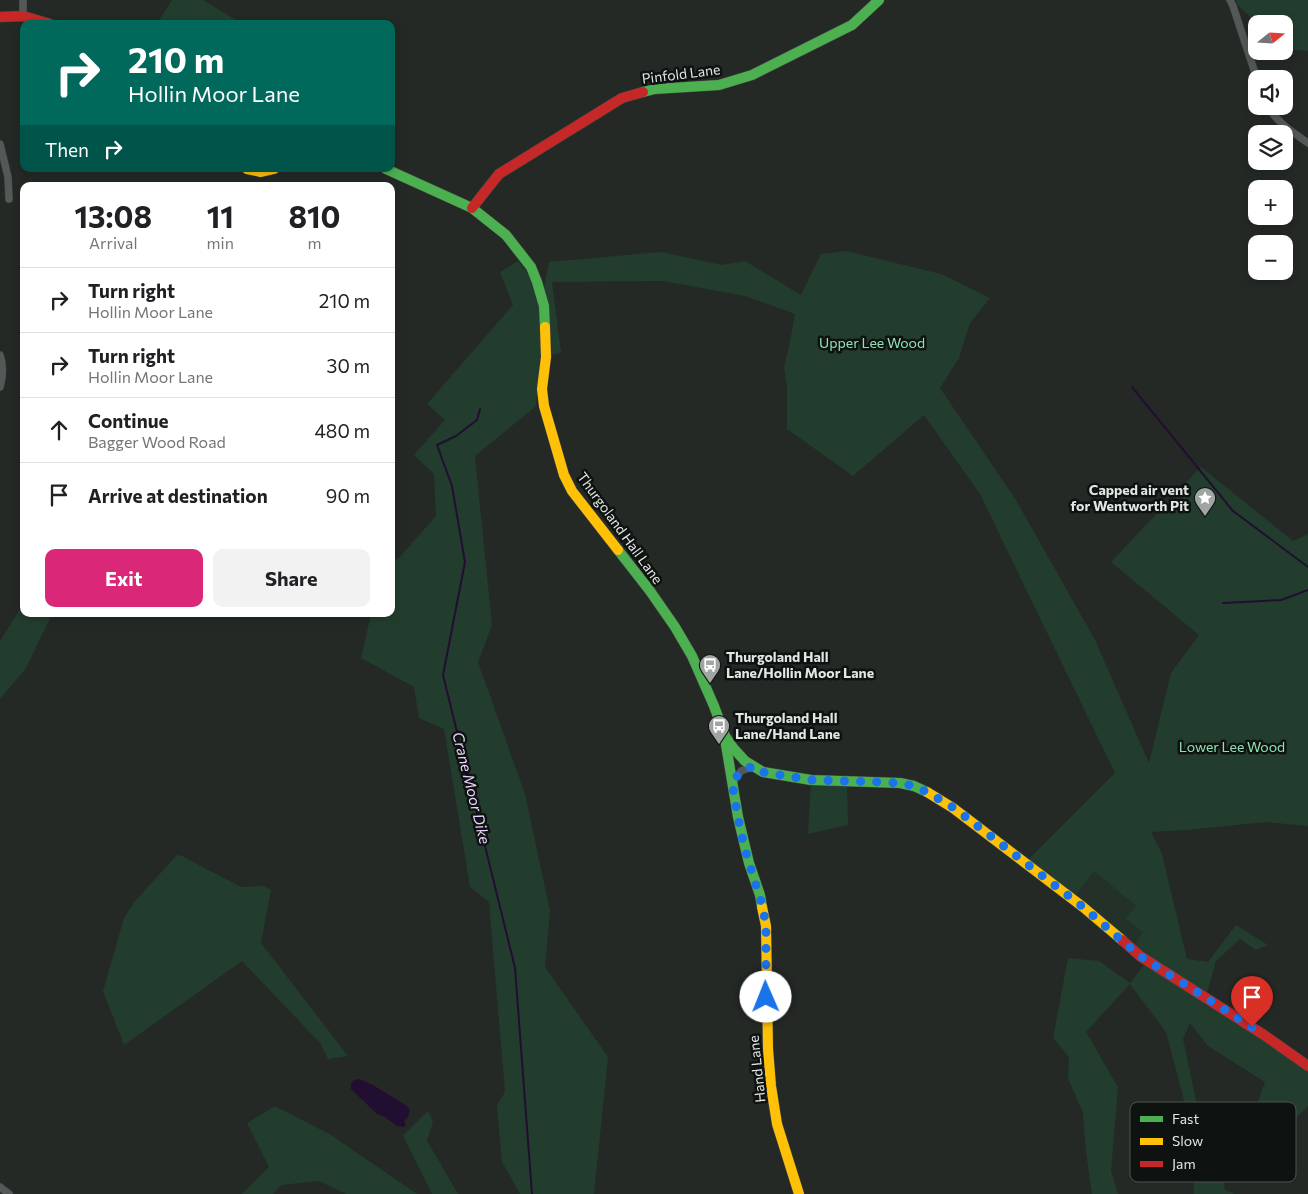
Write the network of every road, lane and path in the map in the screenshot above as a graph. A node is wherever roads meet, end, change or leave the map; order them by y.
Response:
1 (23, 0) edge
2 (879, 0) edge
3 (1230, 0) edge
4 (23, 16) junction
5 (0, 17) edge
6 (36, 20) edge
7 (1254, 70) edge
8 (1273, 115) edge
9 (1308, 143) edge
10 (0, 148) edge
11 (393, 172) edge
12 (9, 199) dead end
13 (472, 208) junction
14 (0, 354) edge
15 (0, 388) edge
16 (724, 733) junction
17 (754, 766) junction
18 (732, 783) junction
19 (1308, 1066) edge
20 (0, 1187) edge
21 (9, 1194) edge
22 (799, 1194) edge

1 - 4 street
2 - 13 street, Pinfold Lane
3 - 7 street
4 - 5 street
4 - 6 street
8 - 9 street
10 - 12 street
11 - 13 street, Thurgoland Hall Lane
13 - 16 street, Thurgoland Hall Lane
14 - 15 street
16 - 17 street
16 - 18 street, Hand Lane
17 - 18 street
17 - 19 street
18 - 22 street, Hand Lane
20 - 21 street

